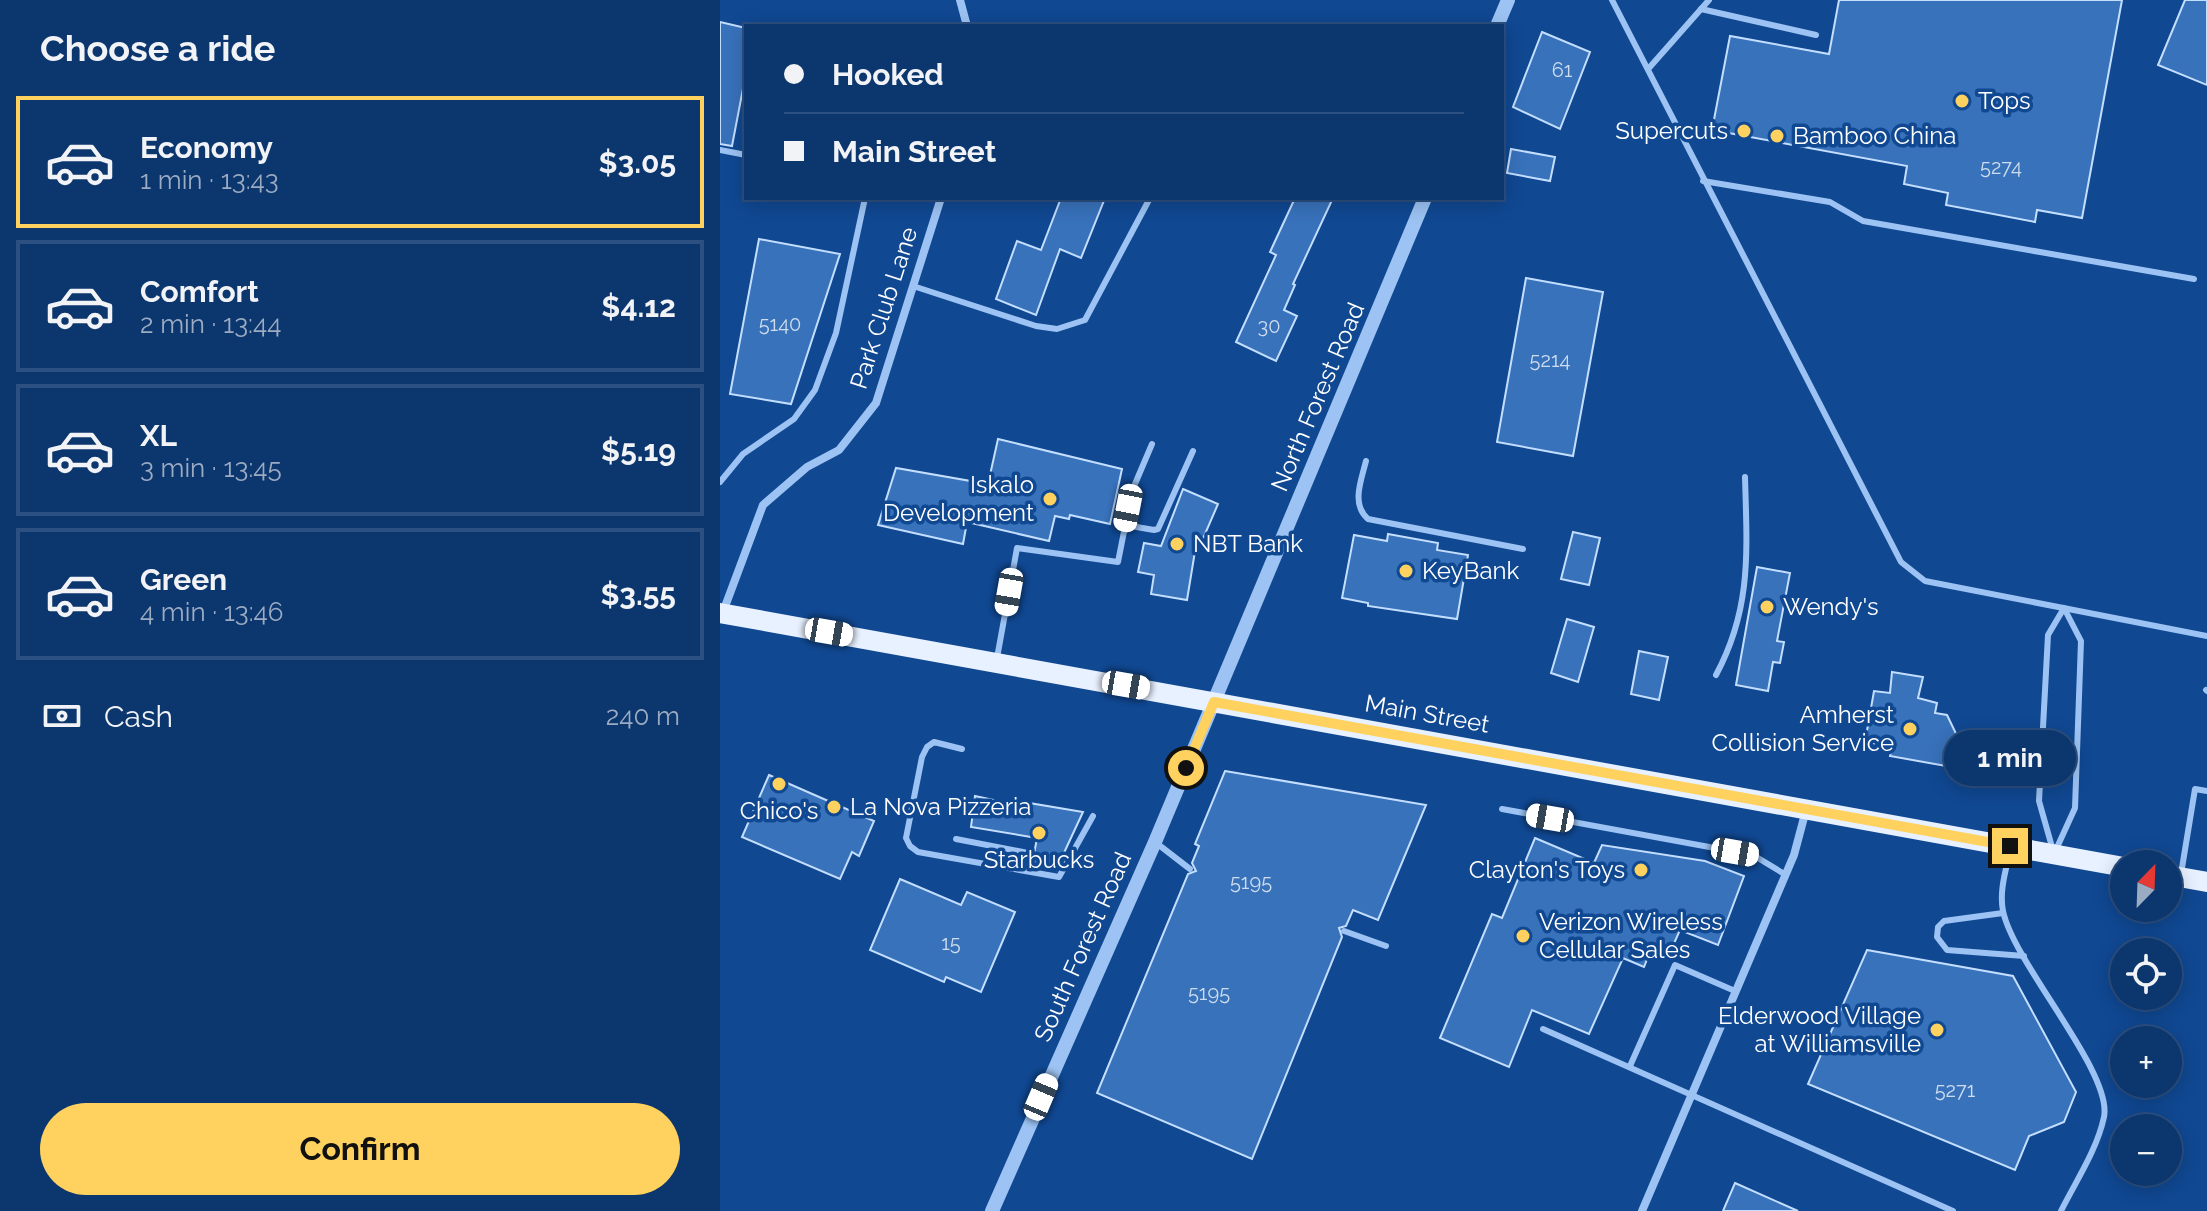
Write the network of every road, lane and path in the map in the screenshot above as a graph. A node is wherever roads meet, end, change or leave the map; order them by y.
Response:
1 (960, 0) edge
2 (1508, 0) edge
3 (1612, 0) edge
4 (1709, 0) edge
5 (1701, 9) junction
6 (966, 24) edge
7 (1498, 24) edge
8 (1816, 35) dead end
9 (1649, 68) junction
10 (720, 150) edge
11 (744, 155) edge
12 (1703, 181) junction
13 (865, 200) edge
14 (939, 200) edge
15 (1149, 200) edge
16 (1424, 200) edge
17 (2194, 279) dead end
18 (913, 286) junction
19 (1152, 444) dead end
20 (1193, 451) dead end
21 (1366, 461) dead end
22 (1745, 477) dead end
23 (720, 482) edge
24 (1125, 525) junction
25 (1523, 549) dead end
26 (2064, 608) junction
27 (721, 615) edge
28 (2207, 636) edge
29 (996, 662) junction
30 (1716, 675) dead end
31 (1214, 702) junction
32 (962, 749) dead end
33 (2207, 791) edge
34 (1502, 809) dead end
35 (1807, 809) junction
36 (1093, 816) dead end
37 (956, 839) dead end
38 (1155, 842) junction
39 (2010, 846) junction
40 (2180, 850) edge
41 (1028, 853) dead end
42 (2054, 854) junction
43 (2110, 864) edge
44 (1190, 869) dead end
45 (1786, 875) junction
46 (2182, 877) edge
47 (2207, 882) edge
48 (2003, 913) junction
49 (1344, 931) dead end
50 (1386, 946) dead end
51 (2024, 956) junction
52 (1735, 991) junction
53 (1543, 1029) dead end
54 (1630, 1066) junction
55 (1692, 1092) junction
56 (992, 1211) edge
57 (1642, 1211) edge
58 (1953, 1211) edge
59 (2061, 1211) edge

1 - 6 street
2 - 7 street
3 - 9 lane
4 - 5 lane
5 - 8 lane
5 - 9 lane
9 - 12 lane
10 - 11 lane
12 - 17 lane
12 - 26 lane
13 - 23 lane
14 - 18 street, Park Club Lane
15 - 18 lane
16 - 31 street, North Forest Road
18 - 27 street, Park Club Lane
19 - 24 lane
20 - 24 lane
21 - 25 lane
22 - 30 lane
24 - 29 lane
26 - 28 lane
26 - 42 lane
26 - 42 lane
27 - 29 main road, Main Street
29 - 31 main road, Main Street
31 - 35 main road, Main Street
31 - 38 street, South Forest Road
32 - 36 lane
33 - 40 lane
34 - 45 lane
35 - 39 main road, Main Street
35 - 45 street
37 - 41 lane
38 - 44 lane
38 - 56 street, South Forest Road
39 - 42 main road, Main Street
39 - 48 lane
42 - 43 main road, Main Street
45 - 52 street
46 - 47 main road
48 - 51 lane
48 - 51 lane
49 - 50 lane
51 - 59 lane
52 - 54 lane
52 - 55 street
53 - 54 lane
54 - 55 lane
55 - 57 street
55 - 58 lane

